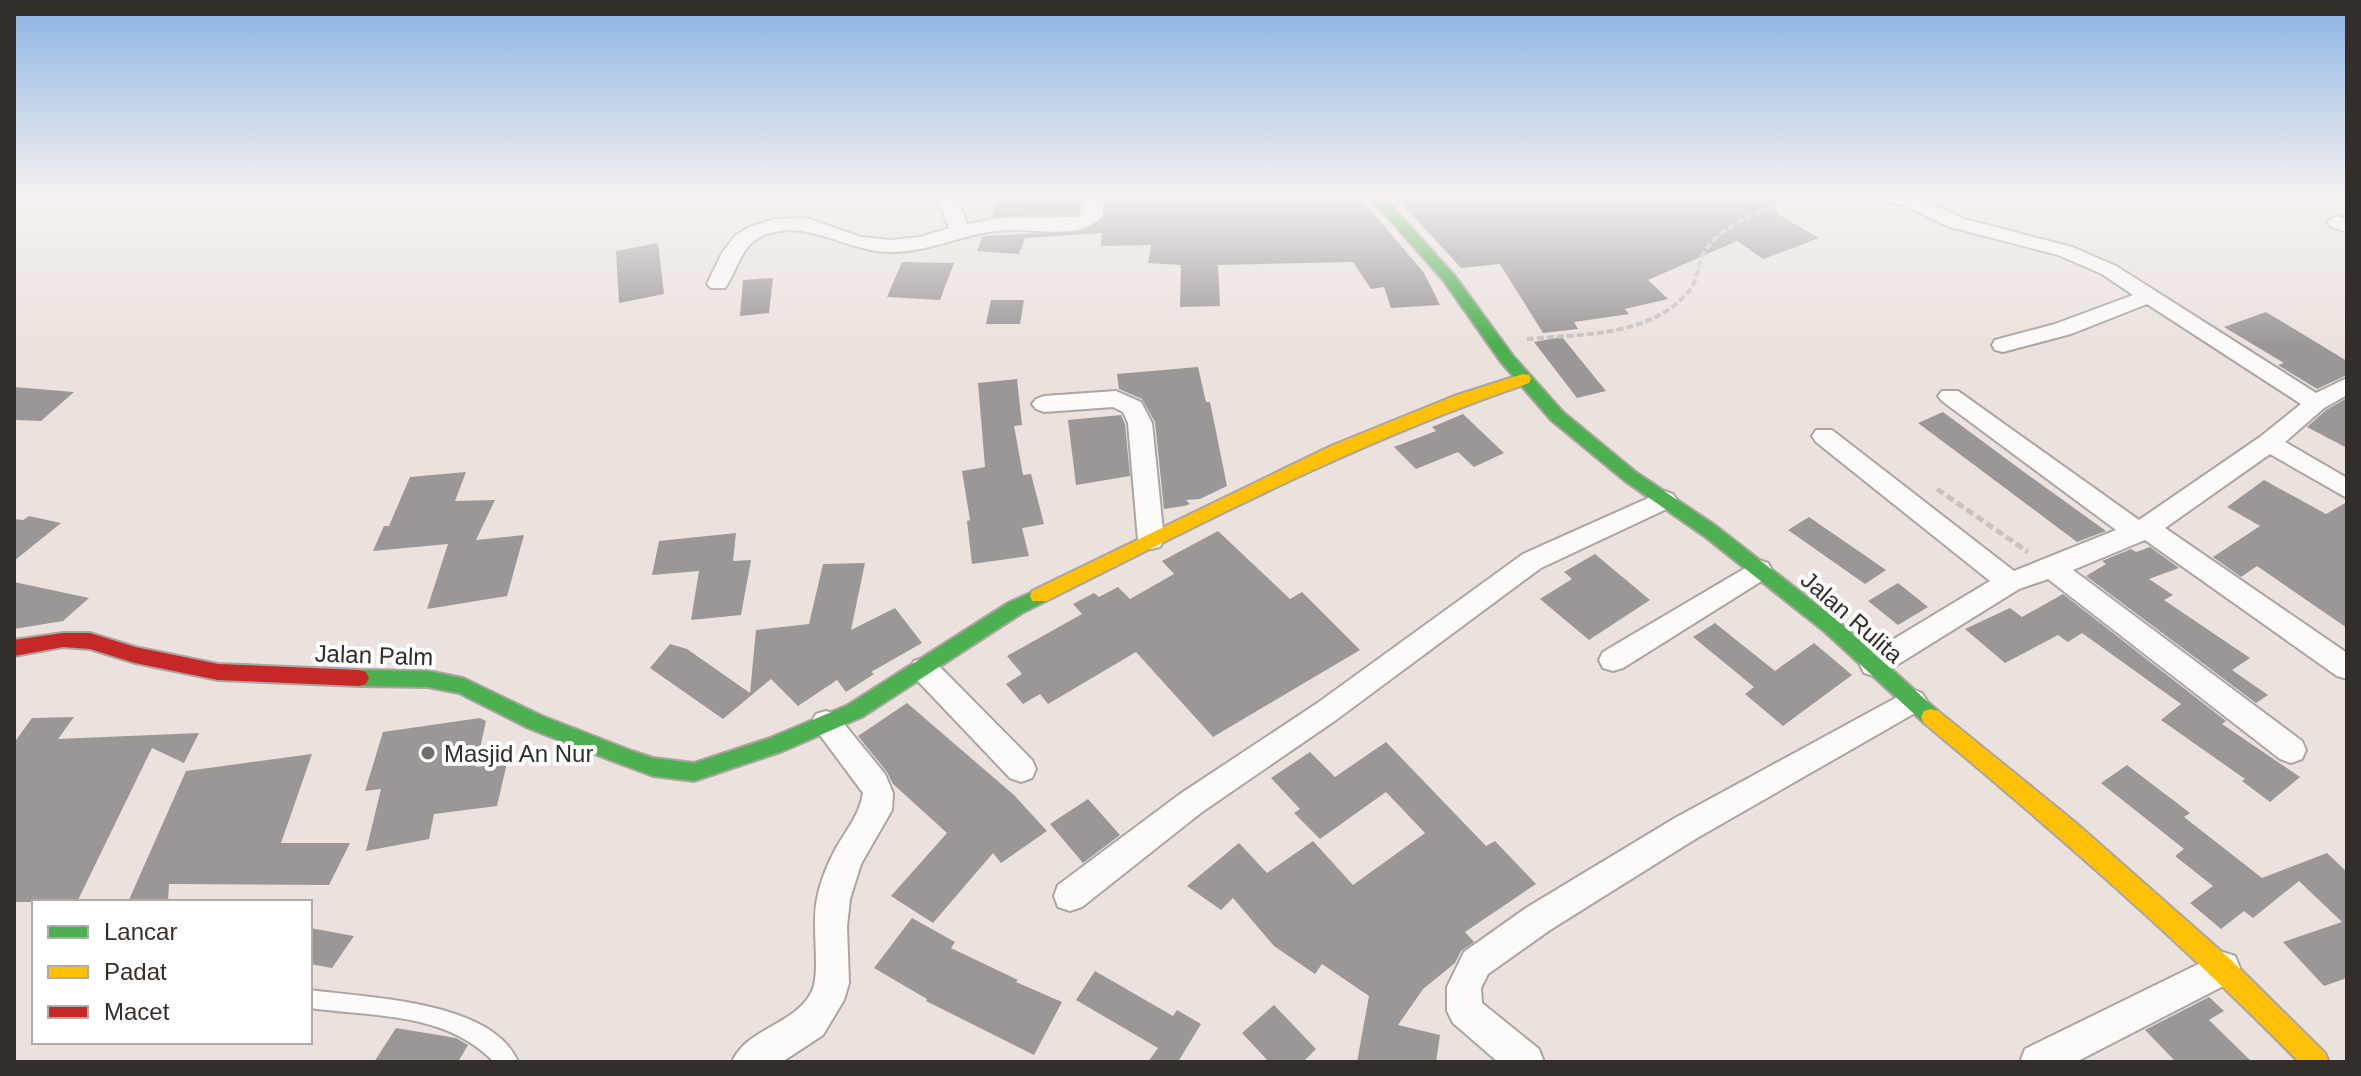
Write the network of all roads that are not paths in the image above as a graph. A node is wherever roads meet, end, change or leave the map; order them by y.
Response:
1 (735, 245) edge
2 (1420, 245) edge
3 (2043, 245) edge
4 (718, 284) dead end
5 (2151, 295) junction
6 (2003, 345) dead end
7 (1523, 379) junction
8 (2347, 385) edge
9 (1950, 396) dead end
10 (2316, 403) junction
11 (1044, 404) dead end
12 (1824, 436) dead end
13 (2269, 443) junction
14 (2347, 489) edge
15 (1664, 500) junction
16 (2142, 531) junction
17 (1151, 540) junction
18 (2052, 568) junction
19 (1759, 570) junction
20 (2010, 582) junction
21 (14, 648) edge
22 (1613, 660) dead end
23 (1874, 665) junction
24 (2347, 668) edge
25 (924, 669) junction
26 (1912, 701) junction
27 (826, 723) junction
28 (2291, 750) dead end
29 (1021, 769) dead end
30 (1070, 896) dead end
31 (2223, 968) junction
32 (312, 999) edge
33 (508, 1062) edge
34 (750, 1062) edge
35 (1526, 1062) edge
36 (2038, 1062) edge
37 (2316, 1062) edge

1 - 4 street
2 - 7 street, Jalan Rulita
3 - 5 street
5 - 6 street
5 - 10 street
7 - 15 street, Jalan Rulita
7 - 17 street, Jalan Palm
8 - 10 street
9 - 16 street
10 - 13 street
11 - 17 street
12 - 20 street
13 - 14 street
13 - 16 street
15 - 19 street, Jalan Rulita
15 - 30 street
16 - 18 street
16 - 24 street
17 - 25 street, Jalan Palm
18 - 20 street
18 - 28 street
19 - 22 street
19 - 23 street, Jalan Rulita
20 - 23 street
21 - 27 street, Jalan Palm
23 - 26 street, Jalan Rulita
25 - 27 street, Jalan Palm
25 - 29 street
26 - 31 street, Jalan Rulita
26 - 35 street
27 - 34 street
31 - 36 street
31 - 37 street, Jalan Rulita
32 - 33 lane

